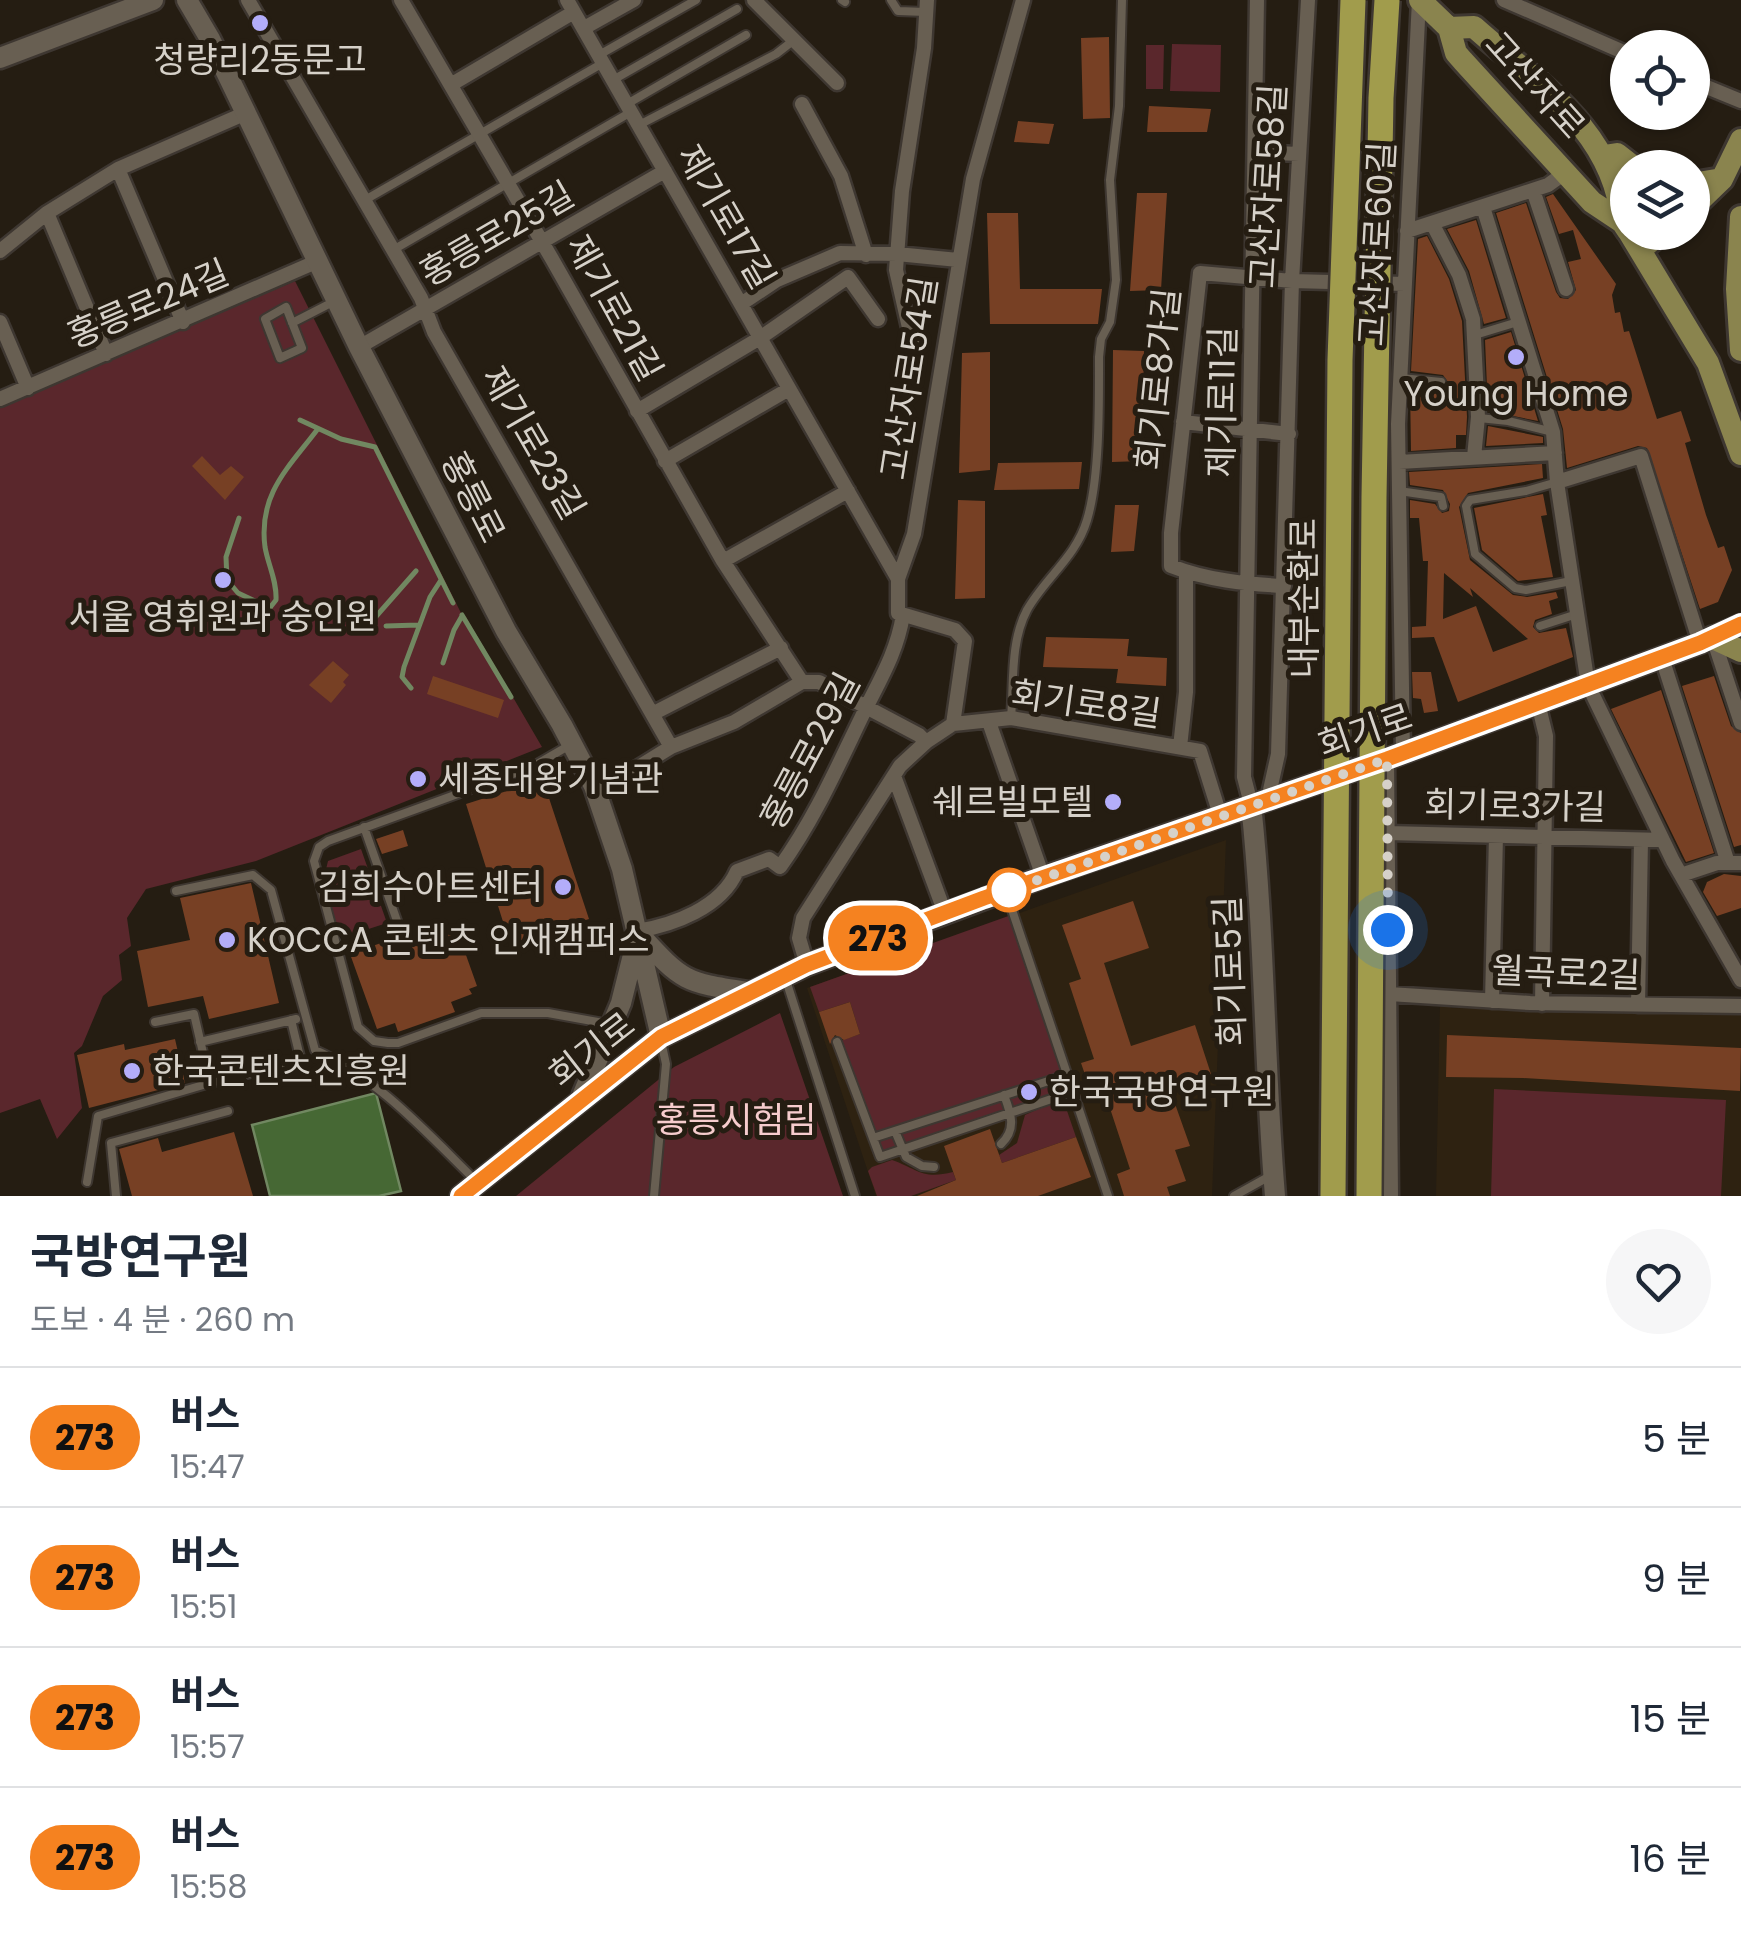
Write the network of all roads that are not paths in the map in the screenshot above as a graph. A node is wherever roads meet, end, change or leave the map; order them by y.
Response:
1 (153, 0) edge
2 (187, 0) edge
3 (248, 0) edge
4 (401, 0) edge
5 (634, 0) edge
6 (696, 0) edge
7 (754, 0) edge
8 (778, 0) edge
9 (891, 0) edge
10 (1023, 0) edge
11 (1122, 0) edge
12 (1257, 0) edge
13 (1308, 0) edge
14 (1353, 0) edge
15 (1387, 0) edge
16 (1419, 0) edge
17 (1504, 0) edge
18 (574, 5) edge
19 (926, 6) edge
20 (1533, 7) edge
21 (737, 9) dead end
22 (769, 14) junction
23 (584, 28) junction
24 (1450, 28) junction
25 (746, 35) dead end
26 (794, 40) junction
27 (1610, 45) edge
28 (0, 58) edge
29 (601, 59) junction
30 (613, 80) junction
31 (837, 83) dead end
32 (452, 84) junction
33 (1710, 88) edge
34 (1741, 101) edge
35 (802, 104) dead end
36 (246, 113) junction
37 (632, 114) junction
38 (480, 134) junction
39 (1741, 140) edge
40 (1255, 152) junction
41 (1299, 154) junction
42 (1610, 155) edge
43 (1604, 156) junction
44 (118, 169) junction
45 (1610, 170) edge
46 (665, 171) junction
47 (1566, 172) junction
48 (1722, 178) junction
49 (1710, 180) edge
50 (509, 183) junction
51 (1533, 190) junction
52 (1710, 190) edge
53 (364, 200) junction
54 (1483, 207) junction
55 (46, 213) junction
56 (1610, 217) edge
57 (1741, 217) edge
58 (1432, 223) junction
59 (1407, 231) junction
60 (543, 242) junction
61 (0, 250) edge
62 (393, 250) junction
63 (1640, 250) edge
64 (898, 254) junction
65 (866, 255) junction
66 (958, 260) junction
67 (318, 261) junction
68 (1254, 278) junction
69 (1298, 282) junction
70 (1401, 284) junction
71 (1566, 289) dead end
72 (337, 300) junction
73 (741, 304) junction
74 (426, 310) junction
75 (878, 319) dead end
76 (1521, 321) junction
77 (0, 322) edge
78 (183, 322) junction
79 (292, 323) junction
80 (1475, 335) junction
81 (760, 338) junction
82 (912, 341) dead end
83 (359, 347) junction
84 (1741, 350) edge
85 (106, 354) junction
86 (1400, 378) junction
87 (1441, 382) dead end
88 (28, 388) junction
89 (789, 389) junction
90 (0, 399) edge
91 (637, 411) junction
92 (1478, 418) junction
93 (1183, 422) junction
94 (1252, 432) junction
95 (1553, 432) junction
96 (1289, 434) junction
97 (1740, 439) edge
98 (1555, 453) junction
99 (1474, 457) junction
100 (665, 461) junction
101 (1398, 462) junction
102 (1557, 482) junction
103 (848, 491) junction
104 (1399, 491) junction
105 (1443, 506) dead end
106 (723, 561) junction
107 (1186, 572) junction
108 (898, 580) junction
109 (1572, 580) junction
110 (1248, 584) junction
111 (1284, 586) junction
112 (1578, 614) junction
113 (903, 615) junction
114 (1741, 624) edge
115 (1540, 626) dead end
116 (1706, 641) junction
117 (781, 648) junction
118 (1741, 651) edge
119 (1662, 658) junction
120 (802, 682) junction
121 (1588, 685) junction
122 (1538, 703) junction
123 (866, 708) junction
124 (654, 713) junction
125 (1011, 718) junction
126 (989, 722) junction
127 (1741, 723) edge
128 (953, 724) junction
129 (926, 742) junction
130 (573, 743) junction
131 (671, 747) junction
132 (1180, 747) junction
133 (1395, 756) junction
134 (894, 776) junction
135 (594, 786) junction
136 (1260, 802) junction
137 (1220, 815) junction
138 (364, 826) junction
139 (1388, 833) junction
140 (1496, 836) junction
141 (1546, 837) junction
142 (1642, 840) junction
143 (1663, 840) junction
144 (1735, 863) edge
145 (1681, 875) junction
146 (1043, 878) junction
147 (176, 891) dead end
148 (1006, 891) junction
149 (945, 914) junction
150 (636, 931) junction
151 (402, 935) dead end
152 (806, 965) junction
153 (784, 976) junction
154 (1741, 980) edge
155 (748, 992) junction
156 (1389, 994) junction
157 (1492, 1001) junction
158 (1542, 1004) junction
159 (1638, 1005) junction
160 (1741, 1006) edge
161 (305, 1017) junction
162 (291, 1020) junction
163 (155, 1022) dead end
164 (613, 1025) junction
165 (661, 1037) junction
166 (200, 1042) junction
167 (837, 1042) dead end
168 (1066, 1075) junction
169 (210, 1083) junction
170 (1072, 1092) junction
171 (1004, 1095) junction
172 (580, 1101) junction
173 (228, 1111) dead end
174 (1010, 1113) junction
175 (896, 1131) junction
176 (873, 1138) junction
177 (1001, 1144) dead end
178 (902, 1149) junction
179 (934, 1167) dead end
180 (1273, 1174) junction
181 (87, 1182) dead end
182 (470, 1190) edge
183 (116, 1196) edge
184 (654, 1196) edge
185 (855, 1196) edge
186 (1108, 1196) edge
187 (1234, 1196) edge
188 (1275, 1196) edge
189 (1333, 1196) edge
190 (1369, 1196) edge
191 (1391, 1196) edge

1 - 28 main road
2 - 36 main road, 홍릉로
3 - 53 street, 제기로23길
4 - 32 street, 제기로21길
5 - 23 street
6 - 29 lane
7 - 22 street
8 - 22 street
9 - 19 lane
10 - 66 street, 고산자로54길
11 - 125 lane
12 - 40 street, 제기로11길
13 - 41 street, 고산자로58길
14 - 189 highway, 내부순환로, bridge
15 - 190 highway, 내부순환로, bridge
16 - 24 main road, 고산자로
16 - 59 street, 고산자로60길
17 - 20 street
18 - 23 street, 제기로17길
18 - 32 street
19 - 64 street
20 - 27 street
21 - 30 lane
22 - 26 street
23 - 29 street, 제기로17길
24 - 43 main road, 고산자로
24 - 47 main road, 고산자로
25 - 37 lane
26 - 31 street
26 - 37 lane, 제기로17길
29 - 30 street, 제기로17길
29 - 38 lane
30 - 37 street, 제기로17길
32 - 38 street, 제기로21길
33 - 34 street
35 - 65 street
36 - 44 street
36 - 67 main road, 홍릉로
37 - 46 street, 제기로17길
37 - 50 lane
38 - 50 street, 제기로21길
38 - 53 lane
39 - 48 main road
40 - 41 street
40 - 68 street, 제기로11길
41 - 69 street, 고산자로58길
42 - 43 main road
43 - 45 main road, 고산자로
44 - 55 street
44 - 78 street
46 - 60 street, 홍릉로25길
46 - 73 street, 제기로17길
47 - 51 street
47 - 56 main road, 고산자로
48 - 49 main road
48 - 52 main road
50 - 60 street, 제기로21길
50 - 62 lane
51 - 54 street
51 - 71 street
53 - 62 street, 제기로23길
54 - 58 street
54 - 76 street
55 - 61 street
55 - 85 street
57 - 84 main road
58 - 59 street
58 - 80 street
59 - 70 street, 고산자로60길
60 - 74 street, 홍릉로25길
60 - 91 street, 제기로21길
62 - 74 street, 제기로23길
63 - 97 main road, 고산자로
64 - 65 street
64 - 66 street
64 - 82 street
65 - 73 street
66 - 108 street, 고산자로54길
67 - 72 main road, 홍릉로
67 - 78 street, 홍릉로24길
68 - 69 street, 회기로8가길
68 - 93 street, 회기로8가길
68 - 94 street, 제기로11길
69 - 70 street, 회기로8가길, bridge
69 - 96 street, 고산자로58길
70 - 86 street, 고산자로60길
72 - 79 lane
72 - 83 main road, 홍릉로
73 - 81 street, 제기로17길
74 - 83 street, 홍릉로25길
74 - 124 street, 제기로23길
75 - 81 street, 제기로17길
76 - 80 lane
76 - 95 street
77 - 88 street
78 - 85 street, 홍릉로24길
79 - 79 lane
80 - 92 street
81 - 89 street, 제기로17길
81 - 91 street, 제기로21길
83 - 130 main road, 홍릉로
85 - 88 street, 홍릉로24길
86 - 87 lane
86 - 101 street, 고산자로60길
88 - 90 street, 홍릉로24길
89 - 100 street
89 - 103 street, 제기로17길
91 - 100 street, 제기로21길
92 - 95 lane
92 - 99 street
93 - 94 street
93 - 107 street, 회기로8가길
94 - 96 street
94 - 110 street, 제기로11길
95 - 98 street
96 - 111 street, 고산자로58길
98 - 99 street
98 - 102 street
99 - 101 street
100 - 106 street, 제기로21길
101 - 104 street, 고산자로60길
102 - 109 street
102 - 109 lane
102 - 116 street
103 - 106 street
103 - 108 street, 제기로17길
104 - 105 lane
104 - 133 street, 고산자로60길
106 - 117 street, 제기로21길
107 - 110 street
107 - 132 street, 회기로8가길
108 - 113 street, 고산자로54길
109 - 112 street
110 - 111 street
110 - 136 street, 제기로11길
111 - 136 street, 고산자로58길
112 - 115 lane
112 - 121 street
113 - 123 street, 홍릉로29길
113 - 128 street
114 - 116 main road, 회기로
116 - 118 main road
116 - 119 main road, 회기로
116 - 127 street
117 - 120 street, 제기로21길
117 - 124 street
119 - 121 main road, 회기로
119 - 144 street
120 - 123 street
120 - 131 street
121 - 122 main road, 회기로
121 - 143 street
122 - 133 main road, 회기로
122 - 141 street
123 - 129 street
123 - 150 street, 홍릉로29길
124 - 131 street, 제기로23길
125 - 126 street, 회기로8길
125 - 132 street, 회기로8길
126 - 128 street, 회기로8길
126 - 146 street
128 - 129 street
129 - 134 street
130 - 135 main road, 홍릉로
130 - 138 lane
131 - 135 street
132 - 137 street, 회기로8길
133 - 136 main road, 회기로, bridge
133 - 139 street, 고산자로60길
134 - 149 street
134 - 152 street
135 - 150 main road, 홍릉로
136 - 137 main road, 회기로
136 - 180 main road, 회기로5길
137 - 146 main road, 회기로
138 - 151 lane
138 - 164 lane
139 - 140 street, 회기로3가길
139 - 156 street, 고산자로60길
140 - 141 street, 회기로3가길
140 - 157 street
141 - 142 street, 회기로3가길
141 - 158 street
142 - 143 street, 회기로3가길
142 - 159 street, 회기로3가길
143 - 145 street
144 - 145 street
145 - 154 street
146 - 148 main road, 회기로
147 - 161 lane
148 - 149 main road, 회기로
148 - 168 lane
149 - 152 main road, 회기로
150 - 155 main road
150 - 164 main road
150 - 165 main road, 홍릉로
152 - 153 main road, 회기로
153 - 155 main road, 회기로
153 - 185 lane
155 - 165 main road, 회기로
156 - 157 street, 월곡로2길
156 - 191 street, 고산자로60길
157 - 158 street, 월곡로2길
158 - 159 street, 월곡로2길
159 - 160 street, 월곡로2길
161 - 162 lane
161 - 182 lane
162 - 166 lane
162 - 169 lane
163 - 166 lane
164 - 172 main road
165 - 172 main road, 회기로
165 - 184 lane
166 - 169 lane
167 - 176 lane
168 - 170 lane
168 - 171 lane
169 - 181 lane
170 - 174 lane
170 - 186 lane
171 - 174 lane
171 - 175 lane
172 - 182 main road, 회기로
173 - 183 lane
174 - 177 lane
174 - 178 lane
175 - 176 lane
175 - 178 lane
176 - 178 lane
178 - 179 lane
180 - 187 lane
180 - 188 main road, 회기로5길

